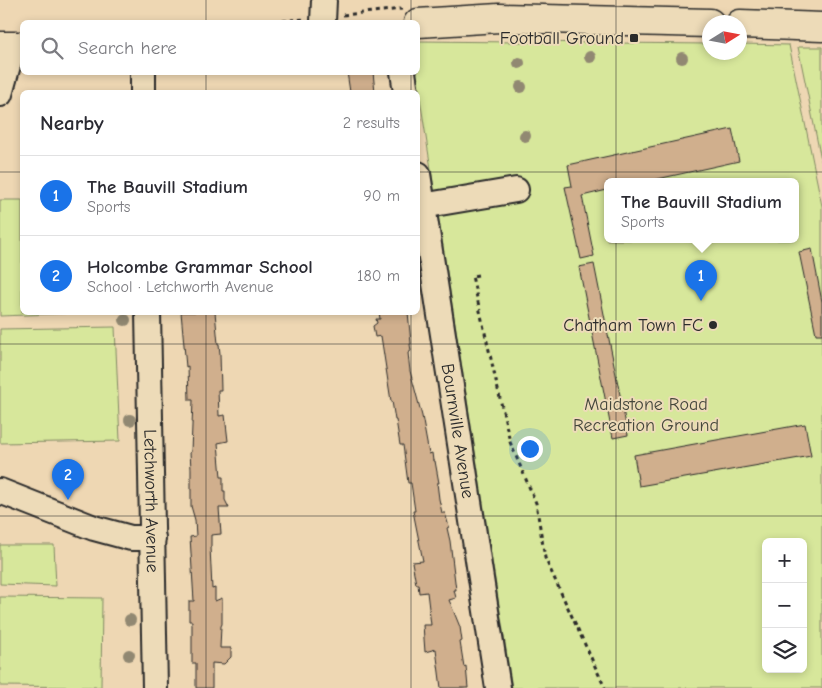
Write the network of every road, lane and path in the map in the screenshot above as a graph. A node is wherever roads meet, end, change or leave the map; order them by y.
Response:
1 (324, 0) edge
2 (499, 9) edge
3 (323, 20) edge
4 (420, 22) edge
5 (702, 22) edge
6 (747, 24) edge
7 (822, 27) edge
8 (11, 50) edge
9 (143, 75) edge
10 (403, 75) edge
11 (143, 90) edge
12 (406, 90) edge
13 (0, 94) edge
14 (420, 190) edge
15 (516, 190) dead end
16 (422, 206) junction
17 (478, 276) dead end
18 (148, 315) edge
19 (0, 492) edge
20 (153, 538) junction
21 (155, 688) edge
22 (498, 688) edge
23 (605, 688) edge

1 - 3 street
2 - 4 main road
2 - 5 main road
6 - 7 main road
8 - 13 street
9 - 11 street
10 - 12 street
14 - 16 street, Bournville Avenue
15 - 16 street
16 - 22 street, Bournville Avenue
17 - 23 path
18 - 20 street, Letchworth Avenue
19 - 20 street
20 - 21 street, Letchworth Avenue

